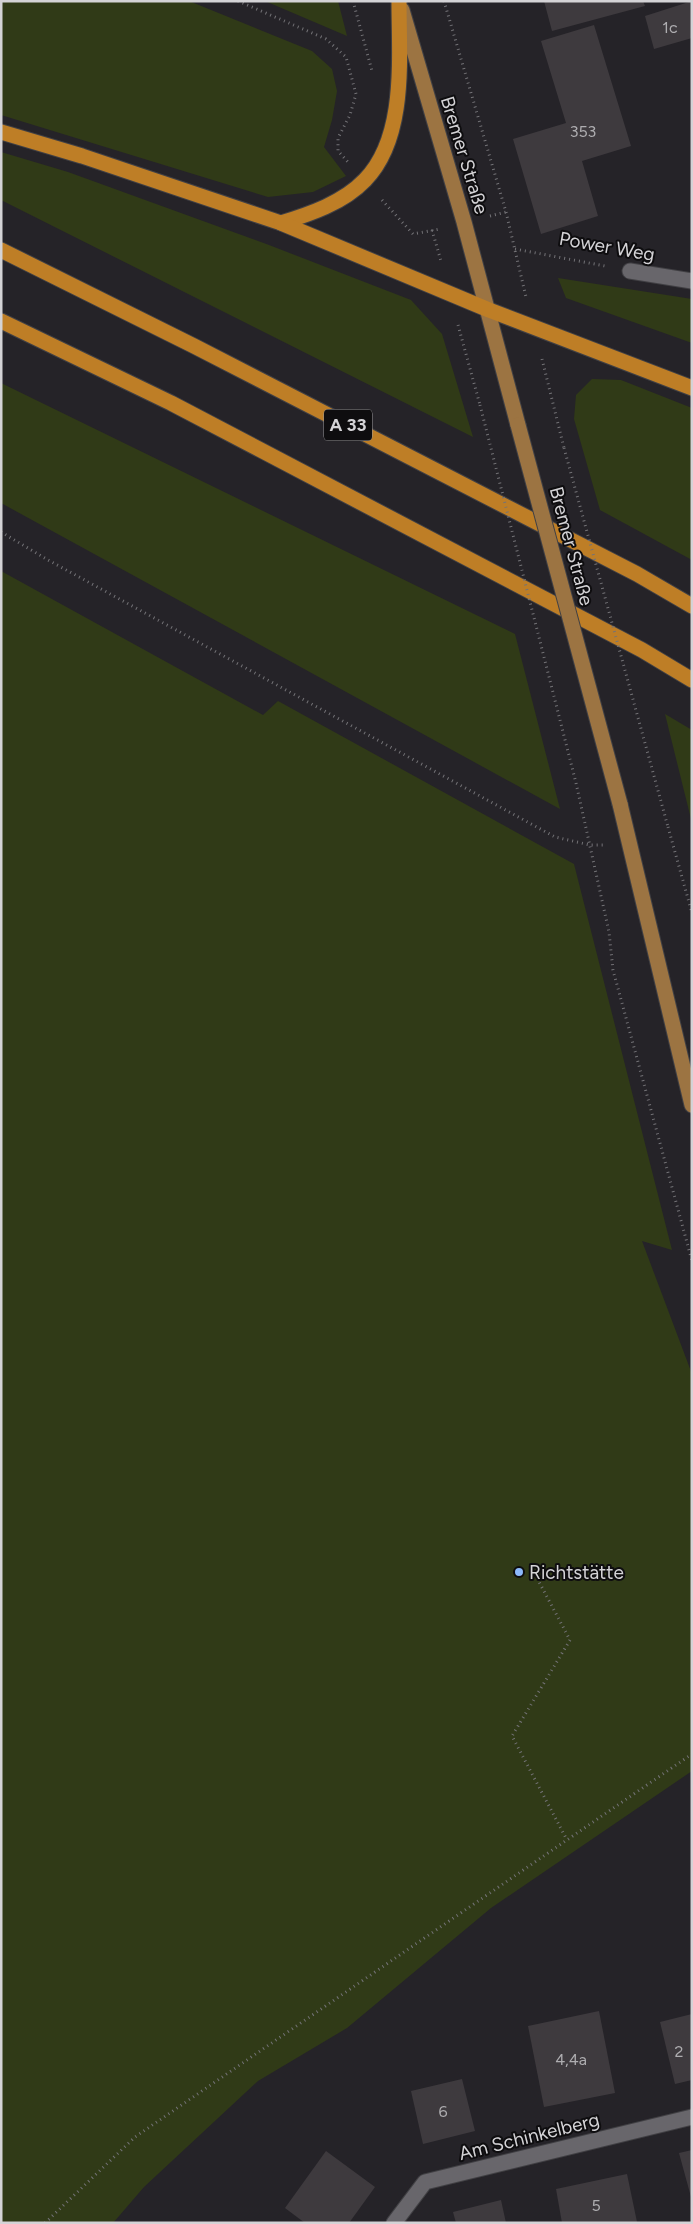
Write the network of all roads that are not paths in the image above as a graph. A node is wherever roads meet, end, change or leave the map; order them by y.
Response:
1 (399, 1) edge
2 (1, 132) edge
3 (281, 222) junction
4 (1, 250) edge
5 (630, 271) road end
6 (692, 281) edge
7 (489, 310) junction
8 (1, 321) edge
9 (692, 388) edge
10 (692, 606) edge
11 (692, 680) edge
12 (692, 1105) edge
13 (692, 2117) edge
14 (394, 2223) edge

1 - 3 highway
1 - 7 main road, Bremer Straße
2 - 3 highway
3 - 7 highway
4 - 10 highway, A 33
5 - 6 street, Power Weg
7 - 9 highway
7 - 12 main road, Bremer Straße, bridge
8 - 11 highway
13 - 14 street, Am Schinkelberg

